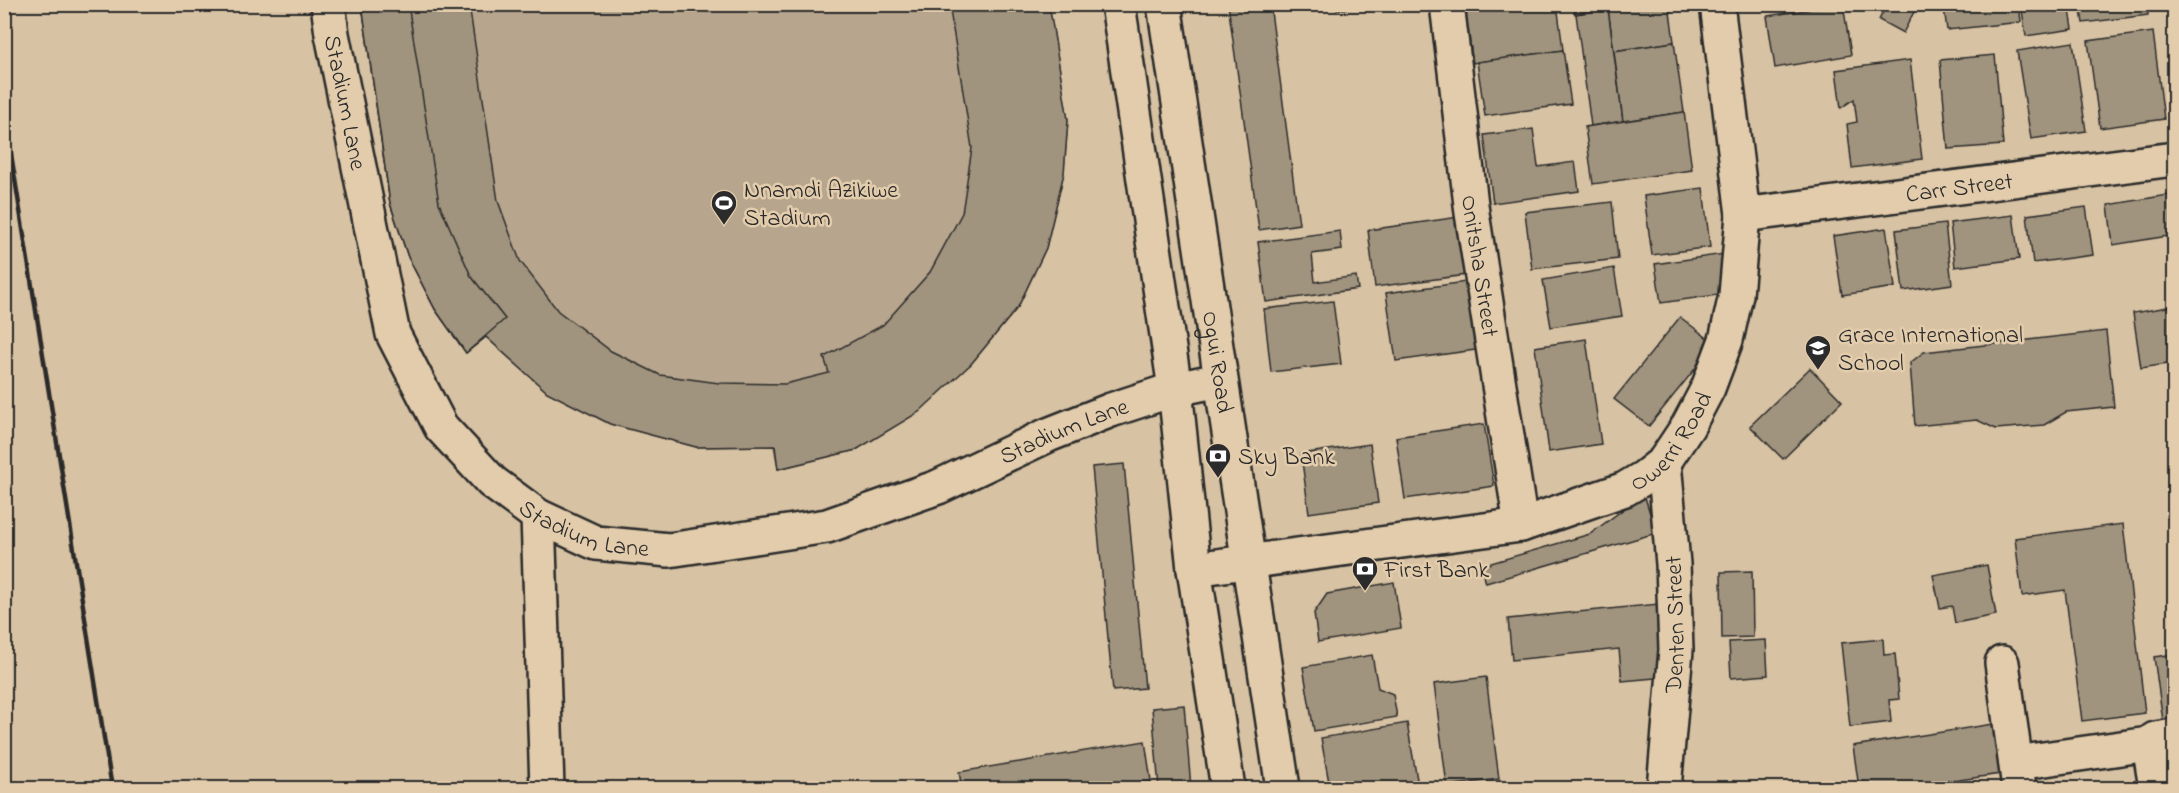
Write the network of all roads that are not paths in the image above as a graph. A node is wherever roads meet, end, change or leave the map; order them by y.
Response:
1 (328, 4) edge
2 (1118, 4) edge
3 (1164, 4) edge
4 (1447, 4) edge
5 (1717, 4) edge
6 (2175, 159) edge
7 (1743, 215) junction
8 (1220, 380) junction
9 (1175, 389) junction
10 (1664, 462) junction
11 (538, 516) junction
12 (1521, 525) junction
13 (1248, 562) junction
14 (1194, 569) junction
15 (2002, 663) dead end
16 (2162, 740) edge
17 (2018, 776) edge
18 (547, 789) edge
19 (1228, 789) edge
20 (1283, 789) edge
21 (1664, 789) edge
22 (2156, 789) edge

1 - 11 street, Stadium Lane
2 - 9 street, Ogui Road
3 - 8 street, Ogui Road
4 - 12 street, Onitsha Street
5 - 7 street, Owerri Road
6 - 7 street, Carr Street
7 - 10 street, Owerri Road
8 - 9 street, Stadium Lane
8 - 13 street, Ogui Road
9 - 11 street, Stadium Lane
9 - 14 street, Ogui Road
10 - 12 street, Owerri Road
10 - 21 street, Denten Street
11 - 18 street
12 - 13 street, Owerri Road
13 - 14 street, Owerri Road
13 - 20 street, Ogui Road
14 - 19 street, Ogui Road
15 - 17 street
16 - 17 street
16 - 22 street

